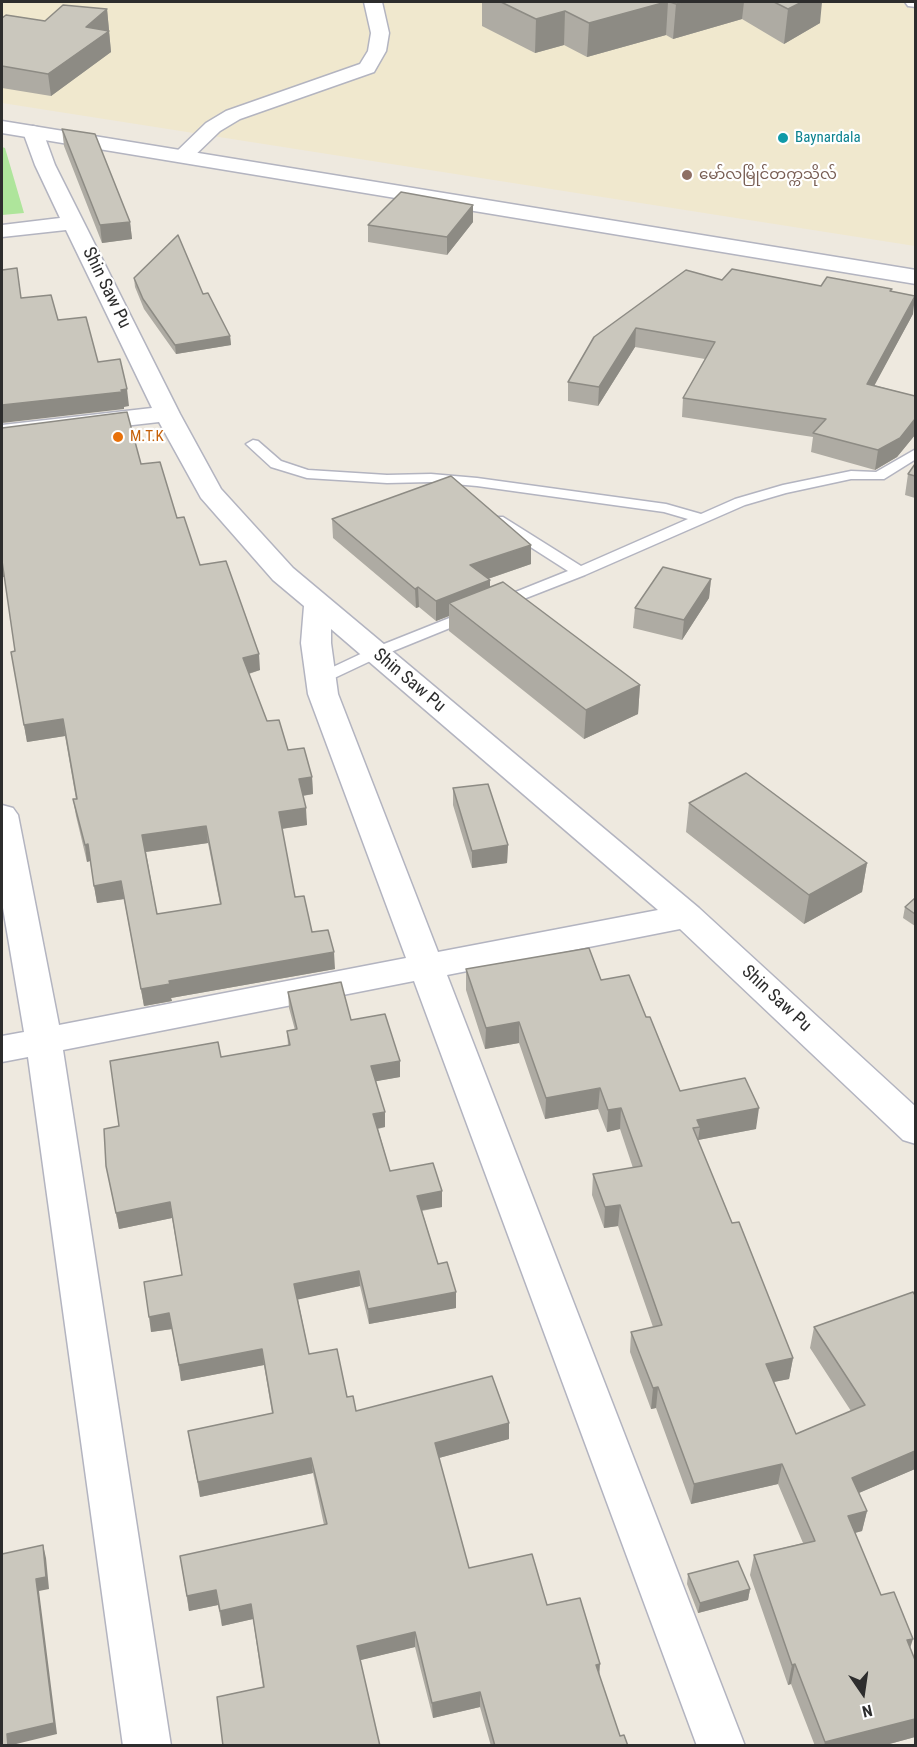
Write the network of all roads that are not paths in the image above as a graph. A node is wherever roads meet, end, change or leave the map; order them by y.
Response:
1 (373, 2) edge
2 (2, 115) edge
3 (2, 127) edge
4 (33, 132) junction
5 (189, 151) junction
6 (75, 223) junction
7 (2, 231) edge
8 (830, 254) junction
9 (915, 258) edge
10 (915, 277) edge
11 (166, 414) junction
12 (2, 433) edge
13 (253, 444) dead end
14 (915, 453) edge
15 (477, 482) junction
16 (473, 501) edge
17 (489, 513) edge
18 (700, 518) junction
19 (580, 572) junction
20 (318, 603) junction
21 (375, 652) junction
22 (322, 678) junction
23 (2, 815) edge
24 (687, 916) junction
25 (427, 966) junction
26 (44, 1041) junction
27 (2, 1049) edge
28 (915, 1130) edge
29 (147, 1746) edge
30 (721, 1746) edge

1 - 5 street
2 - 5 street
3 - 4 street
4 - 5 street
4 - 6 street, Shin Saw Pu
5 - 8 street
6 - 7 street
6 - 11 street, Shin Saw Pu
8 - 9 street
8 - 10 street
11 - 12 street
11 - 20 street, Shin Saw Pu
13 - 15 lane
14 - 18 lane
15 - 16 lane
15 - 18 lane
17 - 19 lane
18 - 19 lane
19 - 21 lane
20 - 21 street, Shin Saw Pu
20 - 22 street
21 - 22 lane
21 - 24 street, Shin Saw Pu
22 - 25 street
23 - 26 street
24 - 25 street
24 - 28 street, Shin Saw Pu
25 - 26 street
25 - 30 street
26 - 27 street
26 - 29 street

